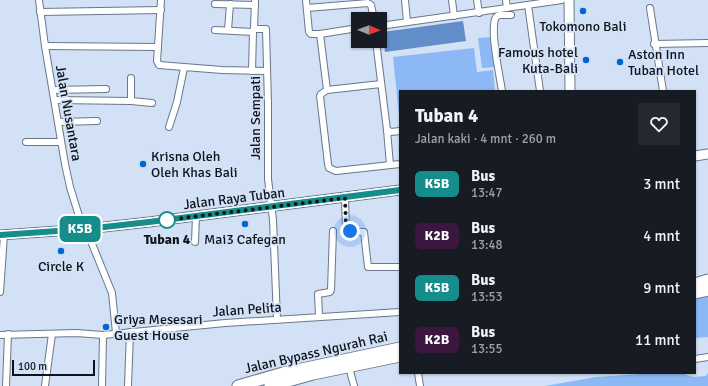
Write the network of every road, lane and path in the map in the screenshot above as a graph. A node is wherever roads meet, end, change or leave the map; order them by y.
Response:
1 (39, 0) edge
2 (161, 0) edge
3 (306, 0) edge
4 (404, 0) edge
5 (452, 0) edge
6 (477, 0) edge
7 (506, 0) edge
8 (554, 0) edge
9 (562, 0) edge
10 (569, 0) edge
11 (536, 2) edge
12 (255, 3) edge
13 (215, 4) dead end
14 (230, 4) junction
15 (528, 5) junction
16 (307, 8) junction
17 (507, 8) junction
18 (650, 8) dead end
19 (161, 10) junction
20 (40, 12) junction
21 (372, 12) edge
22 (479, 12) junction
23 (511, 15) dead end
24 (454, 16) junction
25 (407, 22) junction
26 (387, 25) edge
27 (351, 29) edge
28 (214, 30) dead end
29 (228, 30) junction
30 (253, 30) junction
31 (320, 34) junction
32 (708, 43) edge
33 (654, 44) junction
34 (45, 46) junction
35 (158, 47) junction
36 (377, 48) edge
37 (184, 68) junction
38 (252, 71) junction
39 (267, 71) junction
40 (131, 78) dead end
41 (381, 84) junction
42 (106, 89) dead end
43 (53, 90) junction
44 (327, 90) junction
45 (502, 90) edge
46 (540, 90) edge
47 (570, 90) edge
48 (663, 90) edge
49 (55, 100) junction
50 (131, 101) junction
51 (152, 103) dead end
52 (97, 121) dead end
53 (58, 122) junction
54 (169, 127) dead end
55 (387, 130) junction
56 (399, 131) edge
57 (26, 142) dead end
58 (61, 142) junction
59 (708, 154) edge
60 (696, 156) edge
61 (399, 164) edge
62 (390, 165) junction
63 (399, 190) edge
64 (345, 198) junction
65 (271, 208) junction
66 (196, 216) junction
67 (84, 229) junction
68 (333, 231) dead end
69 (2, 235) edge
70 (195, 242) dead end
71 (399, 268) edge
72 (708, 280) edge
73 (696, 284) edge
74 (708, 290) edge
75 (0, 292) edge
76 (696, 294) edge
77 (399, 312) edge
78 (319, 316) junction
79 (277, 319) junction
80 (130, 332) junction
81 (116, 333) junction
82 (8, 334) junction
83 (52, 334) junction
84 (0, 335) edge
85 (103, 335) junction
86 (399, 348) edge
87 (399, 356) edge
88 (708, 357) edge
89 (696, 359) edge
90 (350, 367) junction
91 (418, 374) edge
92 (6, 386) edge
93 (44, 386) edge
94 (102, 386) edge
95 (128, 386) edge
96 (238, 386) edge
97 (271, 386) edge
98 (354, 386) edge
99 (420, 386) edge

1 - 20 street, Jalan Nusantara
2 - 19 street
3 - 16 street
4 - 25 street
5 - 24 street
6 - 22 street
7 - 17 street
8 - 9 street
8 - 11 street
10 - 47 main road
11 - 15 street
12 - 14 street
12 - 30 street
13 - 14 street
14 - 29 street
15 - 17 street
15 - 46 street
16 - 21 street
16 - 31 street
17 - 22 street
18 - 33 street
19 - 20 street
19 - 35 street
20 - 34 street, Jalan Nusantara
22 - 24 street
23 - 45 street
24 - 25 street
25 - 26 street
27 - 31 street
28 - 29 street
29 - 30 street
30 - 38 street
30 - 39 street, Jalan Sempati
31 - 44 street
32 - 33 street
33 - 48 street
34 - 35 street
34 - 43 street, Jalan Nusantara
35 - 37 street
36 - 41 street
37 - 38 street
37 - 54 street
38 - 39 street
39 - 65 street, Jalan Sempati
40 - 50 street
41 - 44 street
41 - 55 street
42 - 43 street
43 - 49 street, Jalan Nusantara
44 - 62 street
49 - 50 street
49 - 53 street, Jalan Nusantara
50 - 51 street
52 - 53 street
53 - 58 street, Jalan Nusantara
55 - 56 street
55 - 62 street
57 - 58 street
58 - 67 street, Jalan Nusantara
59 - 60 main road
61 - 62 street
63 - 64 main road, Jalan Raya Tuban
64 - 65 main road, Jalan Raya Tuban
64 - 71 street
65 - 66 main road, Jalan Raya Tuban
65 - 79 street, Jalan Sempati
66 - 67 main road, Jalan Raya Tuban
66 - 70 street
67 - 69 main road, Jalan Raya Tuban
67 - 81 street, Jalan Nusantara
68 - 78 street
69 - 75 street
72 - 73 highway
74 - 76 highway
77 - 78 street, Jalan Pelita
78 - 79 street, Jalan Pelita
79 - 80 street, Jalan Pelita
80 - 81 street, Jalan Pelita
80 - 95 street
81 - 85 street, Jalan Pelita
82 - 83 street, Jalan Pelita
82 - 84 street, Jalan Pelita
82 - 92 street
83 - 85 street, Jalan Pelita
83 - 93 street
85 - 94 street
86 - 96 highway, Jalan Bypass Ngurah Rai
87 - 90 highway, Jalan Bypass Ngurah Rai
88 - 89 street
90 - 97 highway, Jalan Bypass Ngurah Rai
90 - 98 street
91 - 99 street

